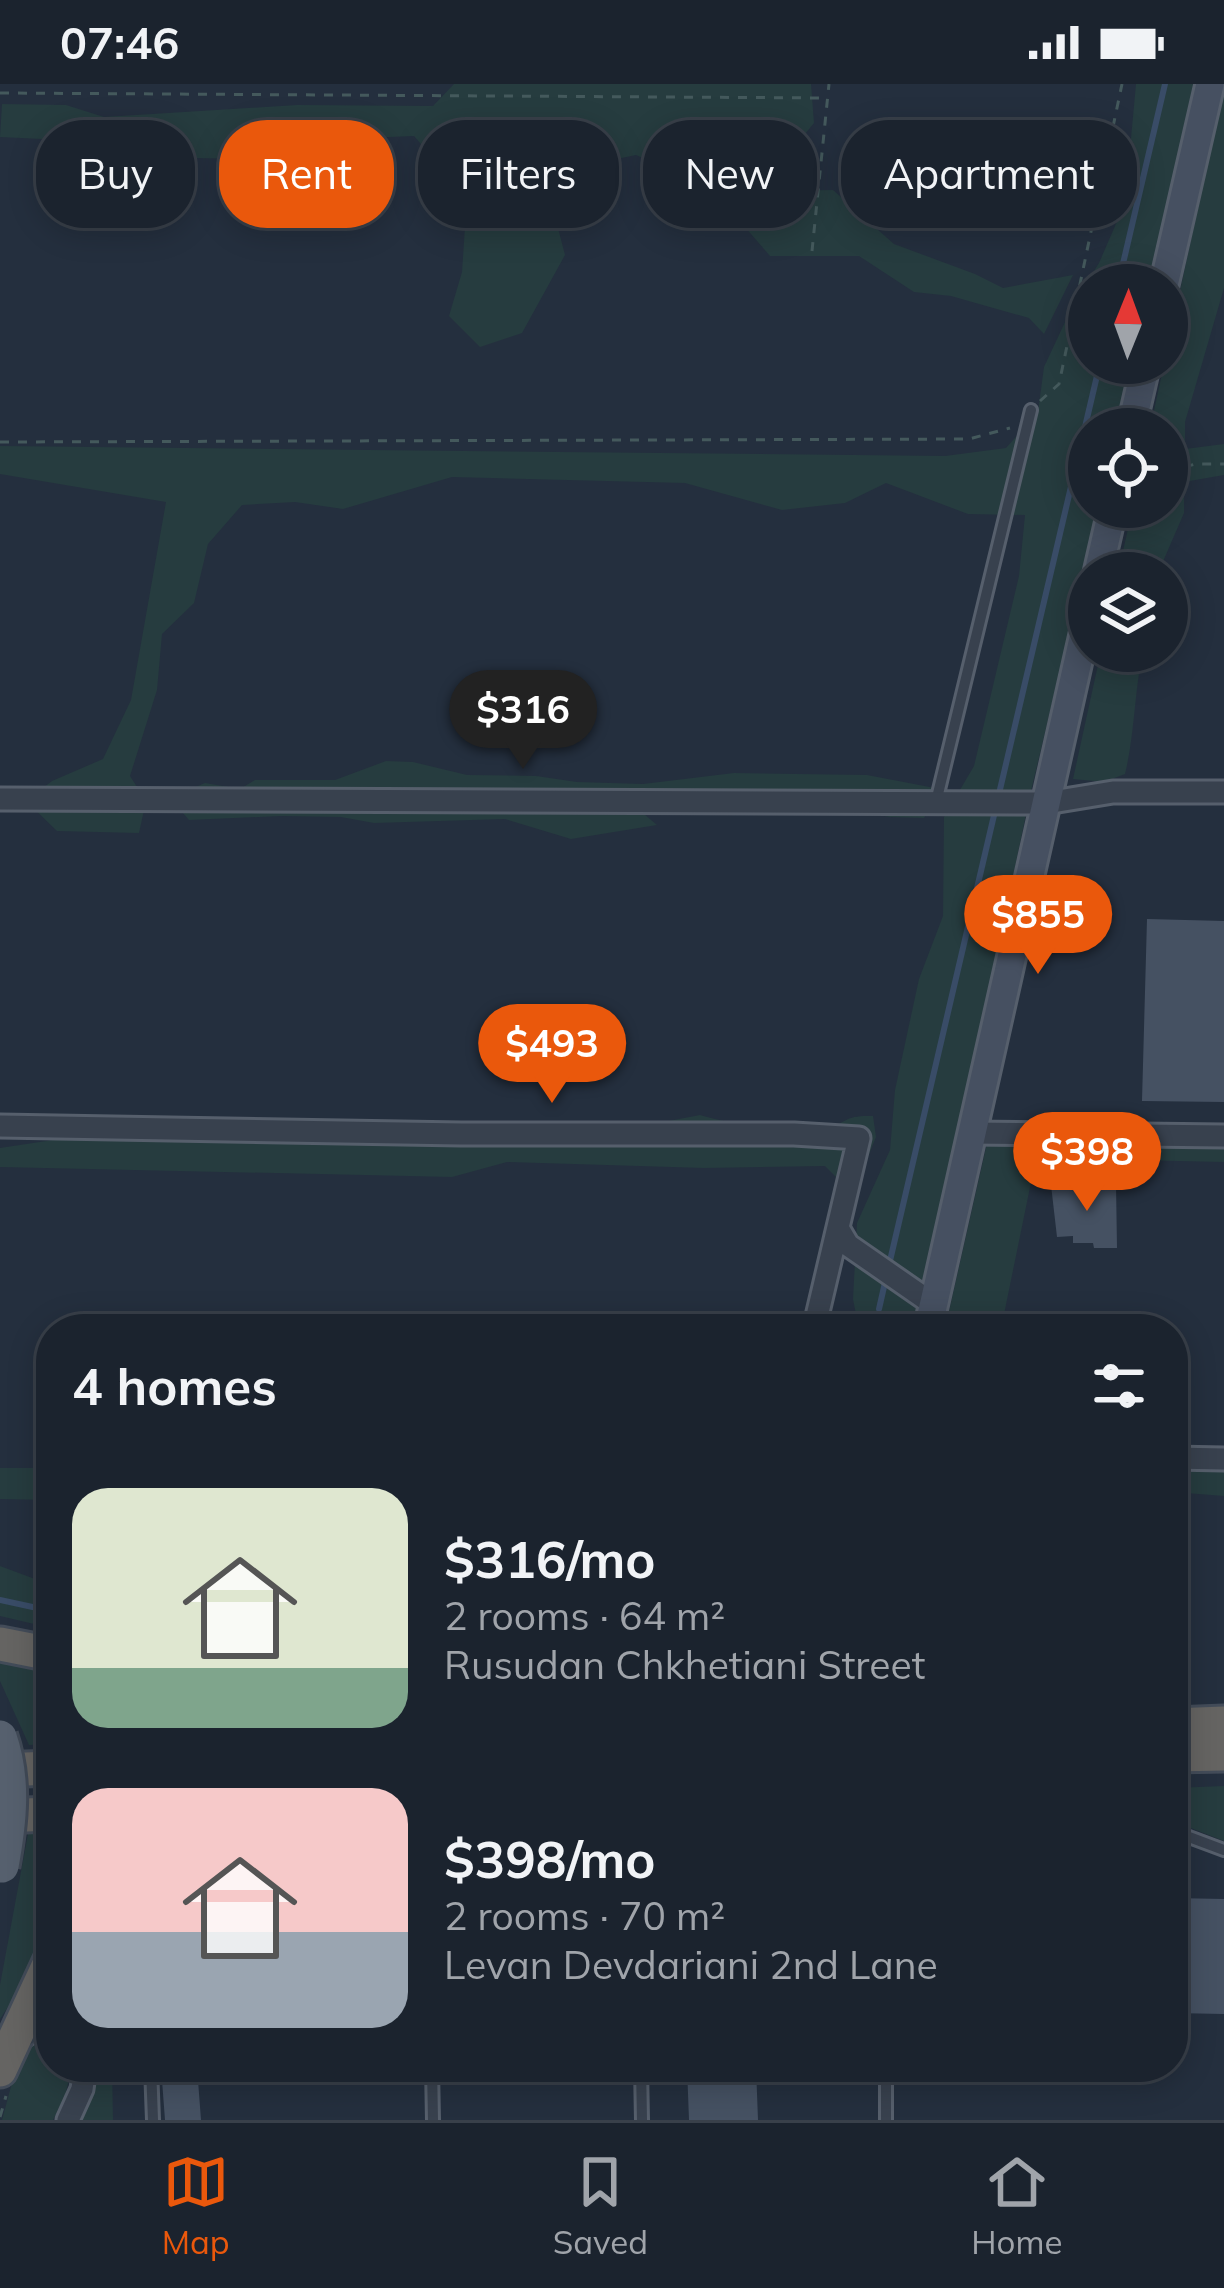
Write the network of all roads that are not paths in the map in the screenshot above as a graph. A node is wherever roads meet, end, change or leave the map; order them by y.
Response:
1 (1210, 84) edge
2 (1169, 264) edge
3 (1030, 410) road end
4 (1075, 672) edge
5 (1224, 792) edge
6 (0, 800) edge
7 (936, 802) junction
8 (1046, 802) junction
9 (0, 1126) edge
10 (971, 1133) junction
11 (1224, 1136) edge
12 (838, 1228) junction
13 (818, 1314) edge
14 (928, 1314) edge
15 (930, 1314) edge
16 (1188, 1459) edge
17 (1224, 1460) edge
18 (0, 1645) edge
19 (36, 1651) edge
20 (1224, 1724) edge
21 (1188, 1725) edge
22 (0, 1737) edge
23 (1224, 1754) edge
24 (1188, 1755) edge
25 (36, 1769) edge
26 (0, 1770) edge
27 (36, 1815) edge
28 (0, 1816) edge
29 (1188, 1837) edge
30 (1224, 1850) edge
31 (2, 1866) edge
32 (36, 1993) edge
33 (36, 2028) edge
34 (6, 2058) edge
35 (83, 2082) edge
36 (151, 2082) edge
37 (432, 2082) edge
38 (641, 2082) edge
39 (886, 2082) edge
40 (68, 2120) edge
41 (152, 2120) edge
42 (433, 2120) edge
43 (642, 2120) edge
44 (886, 2120) edge

1 - 2 main road
3 - 7 lane
4 - 8 main road
5 - 8 street
6 - 7 street
7 - 8 street
8 - 10 main road
9 - 12 street
10 - 11 street
10 - 15 main road
12 - 13 street
12 - 14 street
16 - 17 street
18 - 19 highway
20 - 21 highway
22 - 31 main road, bridge
23 - 24 highway
25 - 26 highway
27 - 28 highway
29 - 30 lane
32 - 34 highway
33 - 34 street
35 - 40 street
36 - 41 lane
37 - 42 lane
38 - 43 lane
39 - 44 lane

